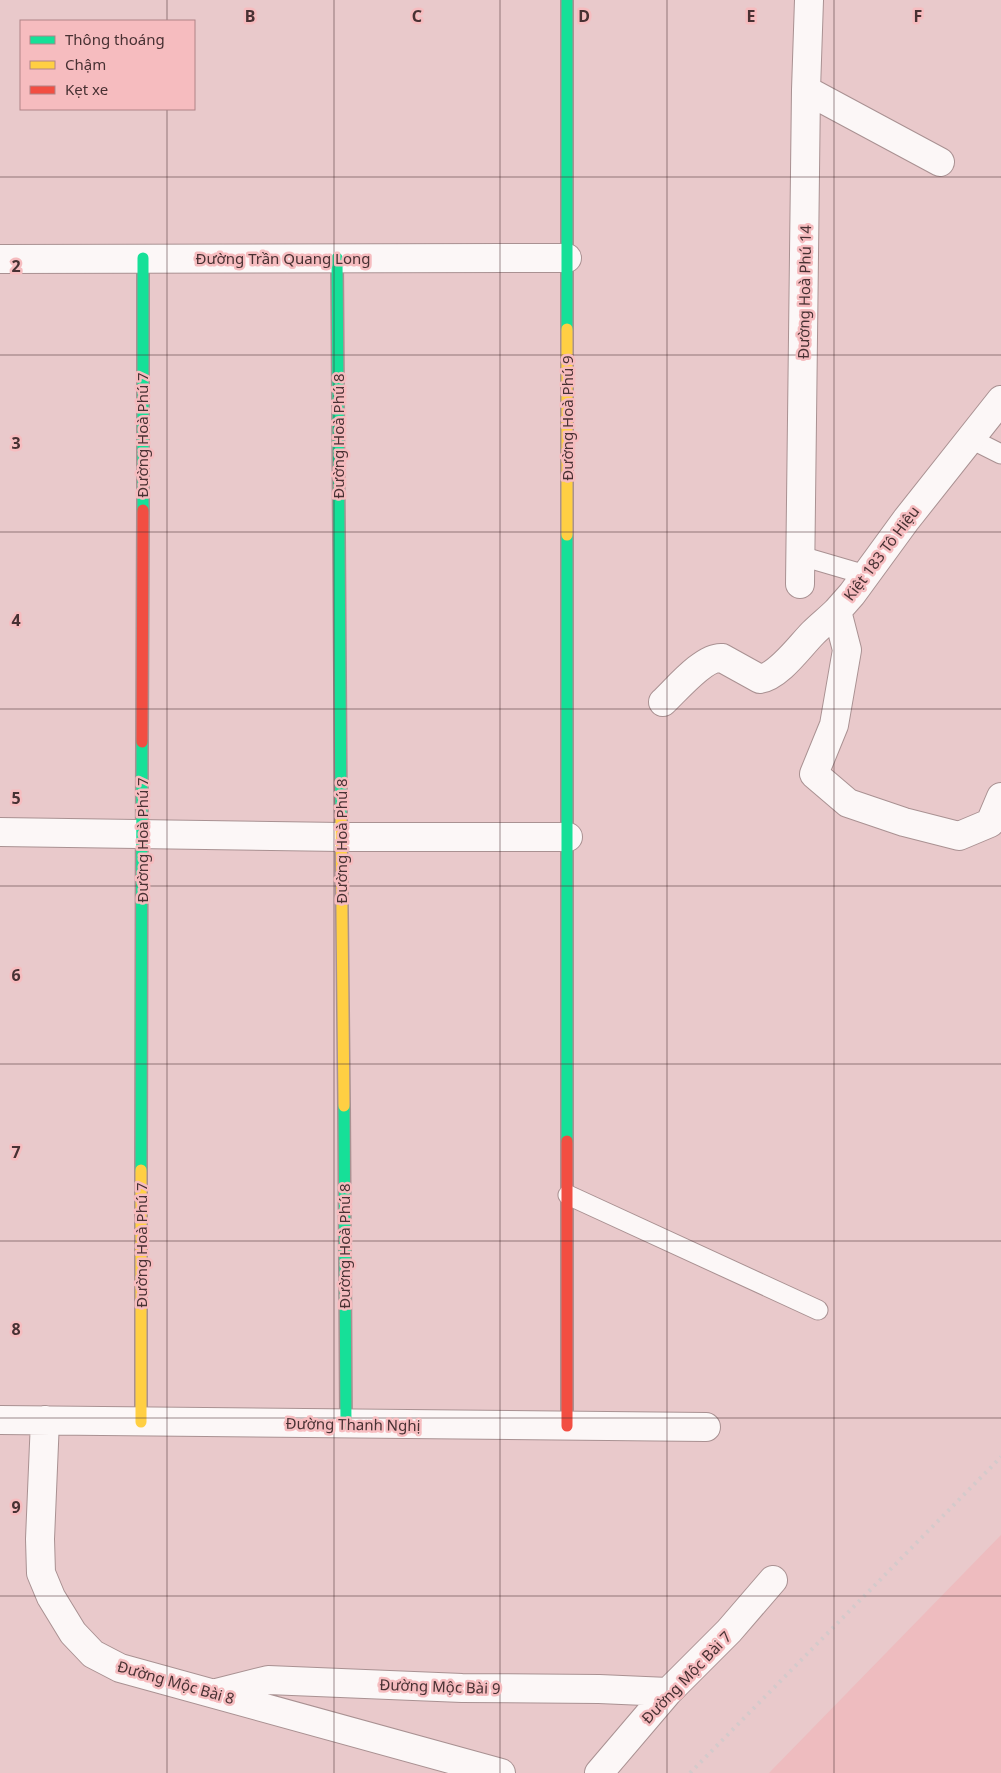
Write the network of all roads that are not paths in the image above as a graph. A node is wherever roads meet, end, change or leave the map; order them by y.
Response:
1 (567, 0) edge
2 (809, 0) edge
3 (806, 90) junction
4 (940, 162) dead end
5 (143, 258) junction
6 (337, 258) junction
7 (567, 258) junction
8 (0, 259) edge
9 (1001, 400) edge
10 (971, 439) junction
11 (1001, 454) edge
12 (801, 556) junction
13 (866, 575) junction
14 (800, 584) dead end
15 (836, 611) junction
16 (663, 702) dead end
17 (1001, 797) edge
18 (0, 832) edge
19 (142, 834) junction
20 (341, 837) junction
21 (568, 837) junction
22 (568, 1195) junction
23 (818, 1310) dead end
24 (0, 1420) edge
25 (45, 1420) junction
26 (141, 1422) junction
27 (346, 1424) junction
28 (567, 1426) junction
29 (706, 1427) dead end
30 (773, 1580) dead end
31 (668, 1692) junction
32 (215, 1693) junction
33 (501, 1773) edge
34 (599, 1773) edge

1 - 7 street, Đường Hoà Phú 9
2 - 3 street, Đường Hoà Phú 14
3 - 4 street
3 - 12 street, Đường Hoà Phú 14
5 - 6 street, Đường Trần Quang Long
5 - 8 street, Đường Trần Quang Long
5 - 19 street, Đường Hoà Phú 7
6 - 7 street, Đường Trần Quang Long
6 - 20 street, Đường Hoà Phú 8
7 - 21 street, Đường Hoà Phú 9
9 - 10 street, Kiệt 183 Tô Hiệu
10 - 11 lane
10 - 13 street, Kiệt 183 Tô Hiệu
12 - 13 lane
12 - 14 street, Đường Hoà Phú 14
13 - 15 street, Kiệt 183 Tô Hiệu
15 - 16 street
15 - 17 street, Kiệt 183 Tô Hiệu
18 - 19 street
19 - 20 street
19 - 26 street, Đường Hoà Phú 7
20 - 21 street
20 - 27 street, Đường Hoà Phú 8
21 - 22 street, Đường Hoà Phú 9
22 - 23 lane
22 - 28 street, Đường Hoà Phú 9
24 - 25 street, Đường Thanh Nghị
25 - 26 street, Đường Thanh Nghị
25 - 32 street, Đường Mộc Bài 8
26 - 27 street, Đường Thanh Nghị
27 - 28 street, Đường Thanh Nghị
28 - 29 street, Đường Thanh Nghị
30 - 31 street, Đường Mộc Bài 7
31 - 32 street, Đường Mộc Bài 9
31 - 34 street, Đường Mộc Bài 7
32 - 33 street, Đường Mộc Bài 8

